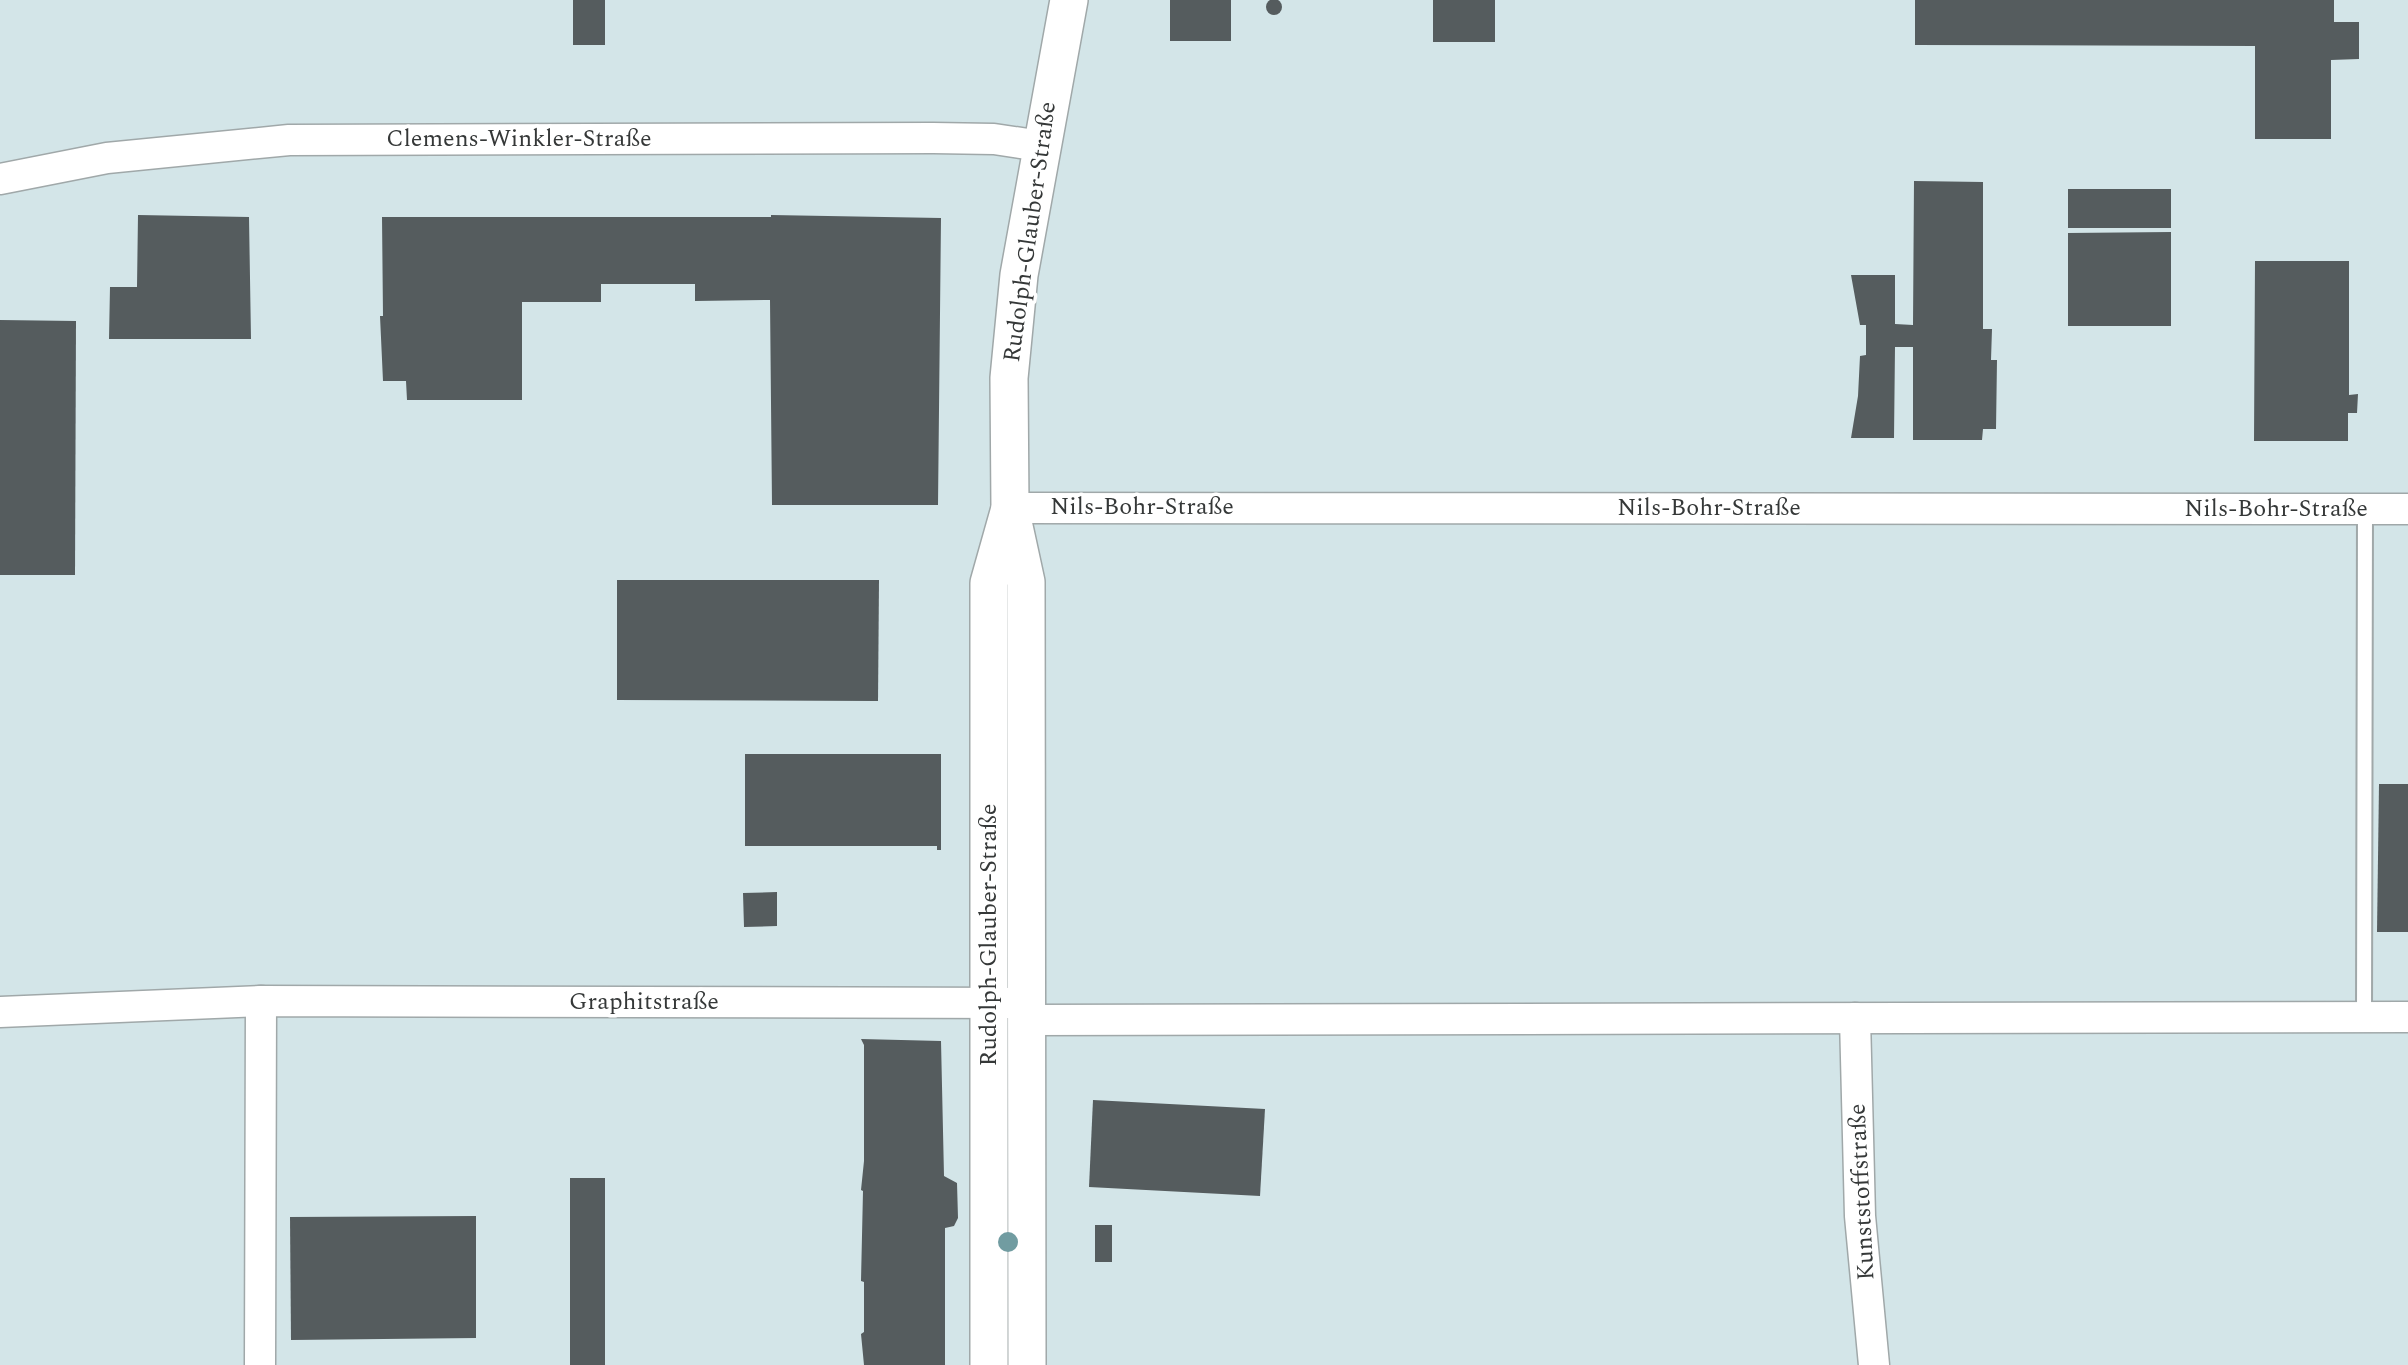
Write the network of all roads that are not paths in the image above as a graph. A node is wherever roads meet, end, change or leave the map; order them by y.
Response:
1 (1069, 0) edge
2 (1041, 146) junction
3 (0, 179) edge
4 (1010, 508) junction
5 (2365, 509) junction
6 (2408, 509) edge
7 (261, 1001) junction
8 (989, 1002) junction
9 (1027, 1011) junction
10 (0, 1012) edge
11 (2364, 1017) junction
12 (2408, 1017) edge
13 (1855, 1018) junction
14 (261, 1365) edge
15 (989, 1365) edge
16 (1027, 1365) edge
17 (1874, 1365) edge

1 - 2 street, Rudolph-Glauber-Straße
2 - 3 street, Clemens-Winkler-Straße
2 - 4 street, Rudolph-Glauber-Straße
4 - 5 street, Nils-Bohr-Straße
4 - 8 street, Rudolph-Glauber-Straße
4 - 9 street, Rudolph-Glauber-Straße
5 - 6 street, Nils-Bohr-Straße
5 - 11 lane
7 - 8 street, Graphitstraße
7 - 10 street, Graphitstraße
7 - 14 street
8 - 9 street, Graphitstraße
8 - 15 street, Rudolph-Glauber-Straße
9 - 13 street, Graphitstraße
9 - 16 street, Rudolph-Glauber-Straße
11 - 12 street, Graphitstraße
11 - 13 street, Graphitstraße
13 - 17 street, Kunststoffstraße

